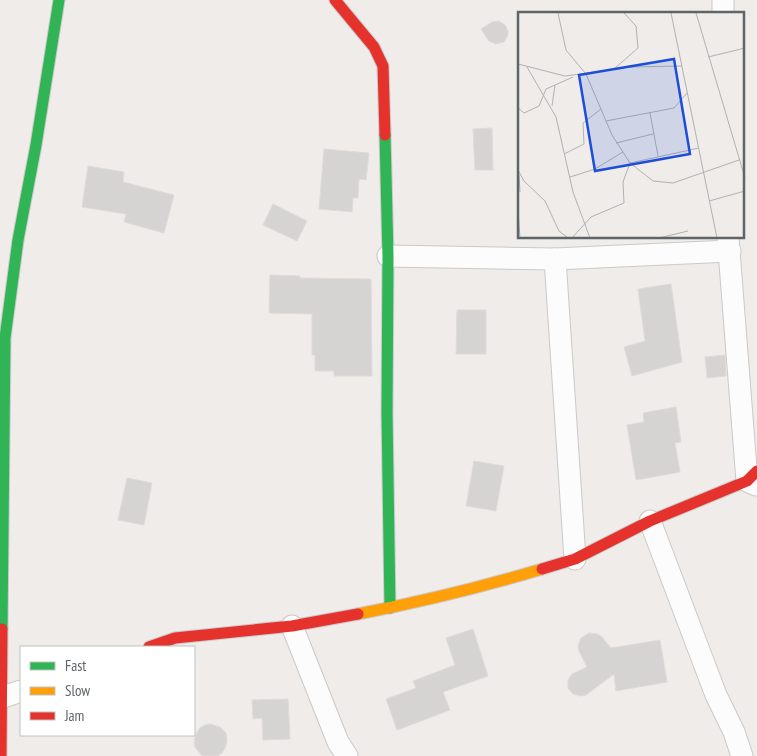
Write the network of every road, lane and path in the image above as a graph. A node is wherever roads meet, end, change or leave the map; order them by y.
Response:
1 (59, 0) edge
2 (335, 0) edge
3 (729, 244) edge
4 (388, 256) junction
5 (555, 259) junction
6 (2, 475) edge
7 (754, 479) edge
8 (650, 521) junction
9 (574, 559) junction
10 (390, 608) junction
11 (292, 626) junction
12 (151, 646) edge
13 (8, 695) edge
14 (1, 756) edge
15 (347, 756) edge
16 (742, 756) edge

1 - 6 street
2 - 4 street
3 - 5 street
3 - 7 street
4 - 5 street
4 - 10 street
5 - 9 street
6 - 13 street
7 - 8 street
8 - 9 street
8 - 16 street
9 - 10 street
10 - 11 street
11 - 12 street
11 - 15 street
13 - 14 street

